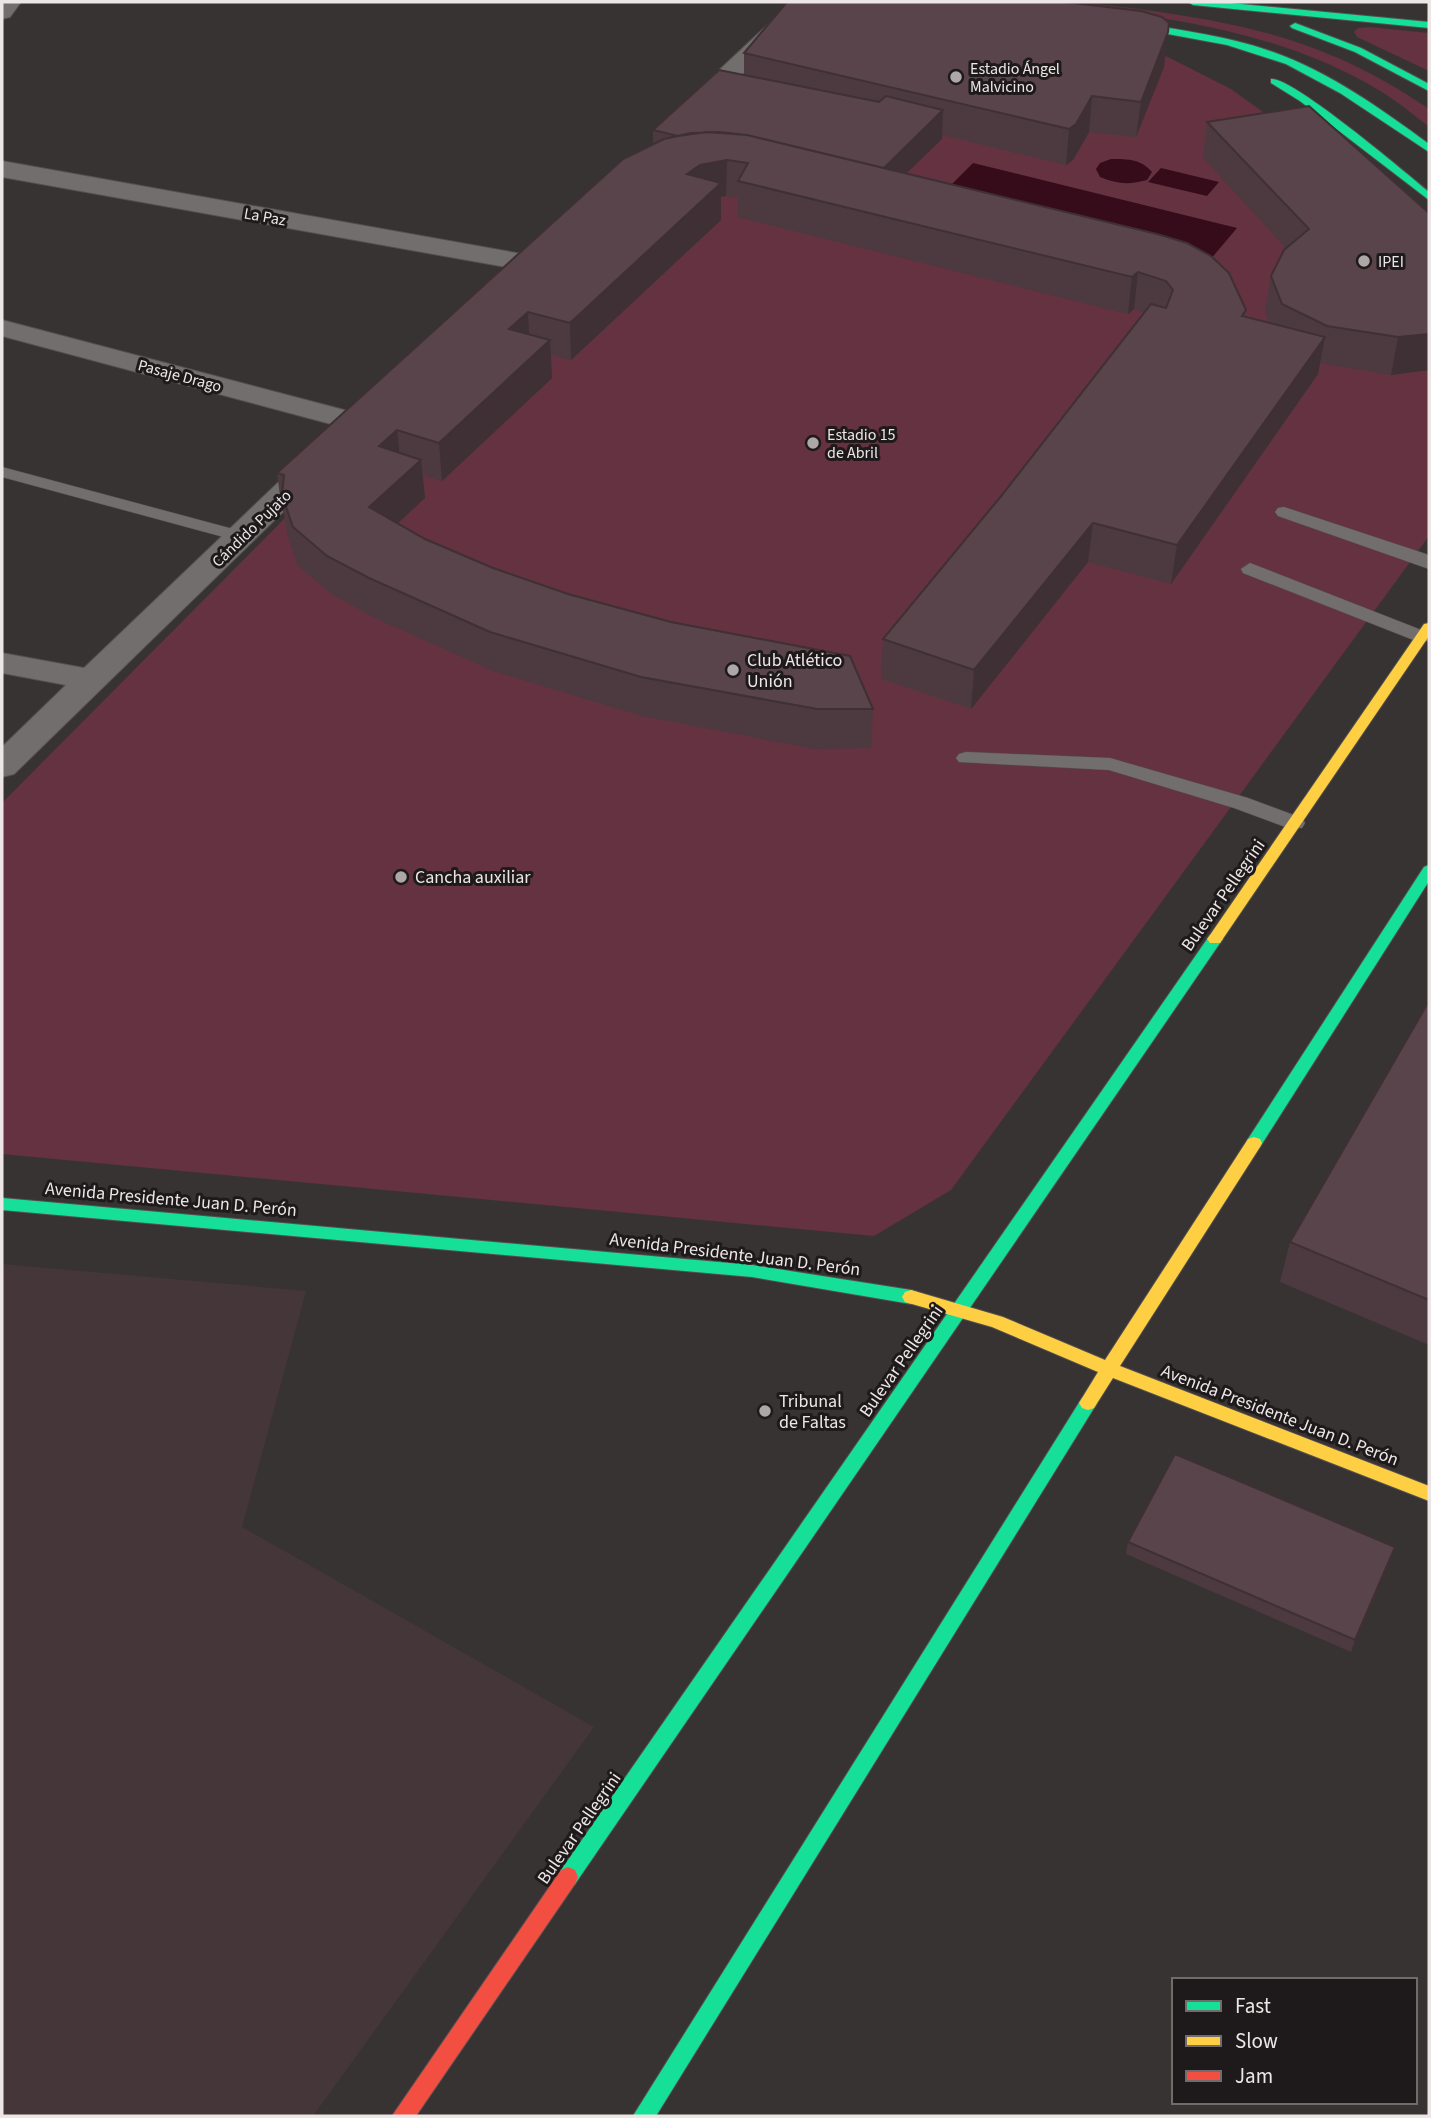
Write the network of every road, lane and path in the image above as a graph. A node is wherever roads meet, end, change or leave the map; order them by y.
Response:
1 (9, 2) edge
2 (805, 2) edge
3 (1193, 2) edge
4 (1233, 6) junction
5 (2, 12) edge
6 (1103, 19) edge
7 (1429, 25) edge
8 (1190, 37) junction
9 (1429, 88) edge
10 (677, 123) edge
11 (1429, 149) edge
12 (2, 169) edge
13 (1429, 197) edge
14 (528, 263) edge
15 (2, 328) edge
16 (367, 412) joint
17 (2, 472) edge
18 (1284, 512) dead end
19 (242, 537) junction
20 (1429, 564) edge
21 (1250, 569) dead end
22 (1427, 634) edge
23 (2, 663) edge
24 (92, 680) junction
25 (966, 758) dead end
26 (2, 766) edge
27 (1295, 824) junction
28 (1429, 870) edge
29 (2, 1203) edge
30 (961, 1309) junction
31 (1109, 1369) junction
32 (1429, 1494) edge
33 (403, 2116) edge
34 (644, 2116) edge

1 - 5 street
2 - 10 street
3 - 4 main road
4 - 7 main road
4 - 9 main road
6 - 8 main road
8 - 11 main road
8 - 13 main road
12 - 14 street, La Paz
15 - 16 street, Pasaje Drago
16 - 19 street, Cándido Pujato
17 - 19 lane
18 - 20 lane
19 - 24 street, Cándido Pujato
21 - 22 lane
22 - 27 main road, Bulevar Pellegrini
23 - 24 street
24 - 26 street, Cándido Pujato
25 - 27 lane
27 - 30 main road, Bulevar Pellegrini
28 - 31 main road
29 - 30 main road, Avenida Presidente Juan D. Perón
30 - 31 main road, Avenida Presidente Juan D. Perón
30 - 33 main road, Bulevar Pellegrini
31 - 32 main road, Avenida Presidente Juan D. Perón
31 - 34 main road

